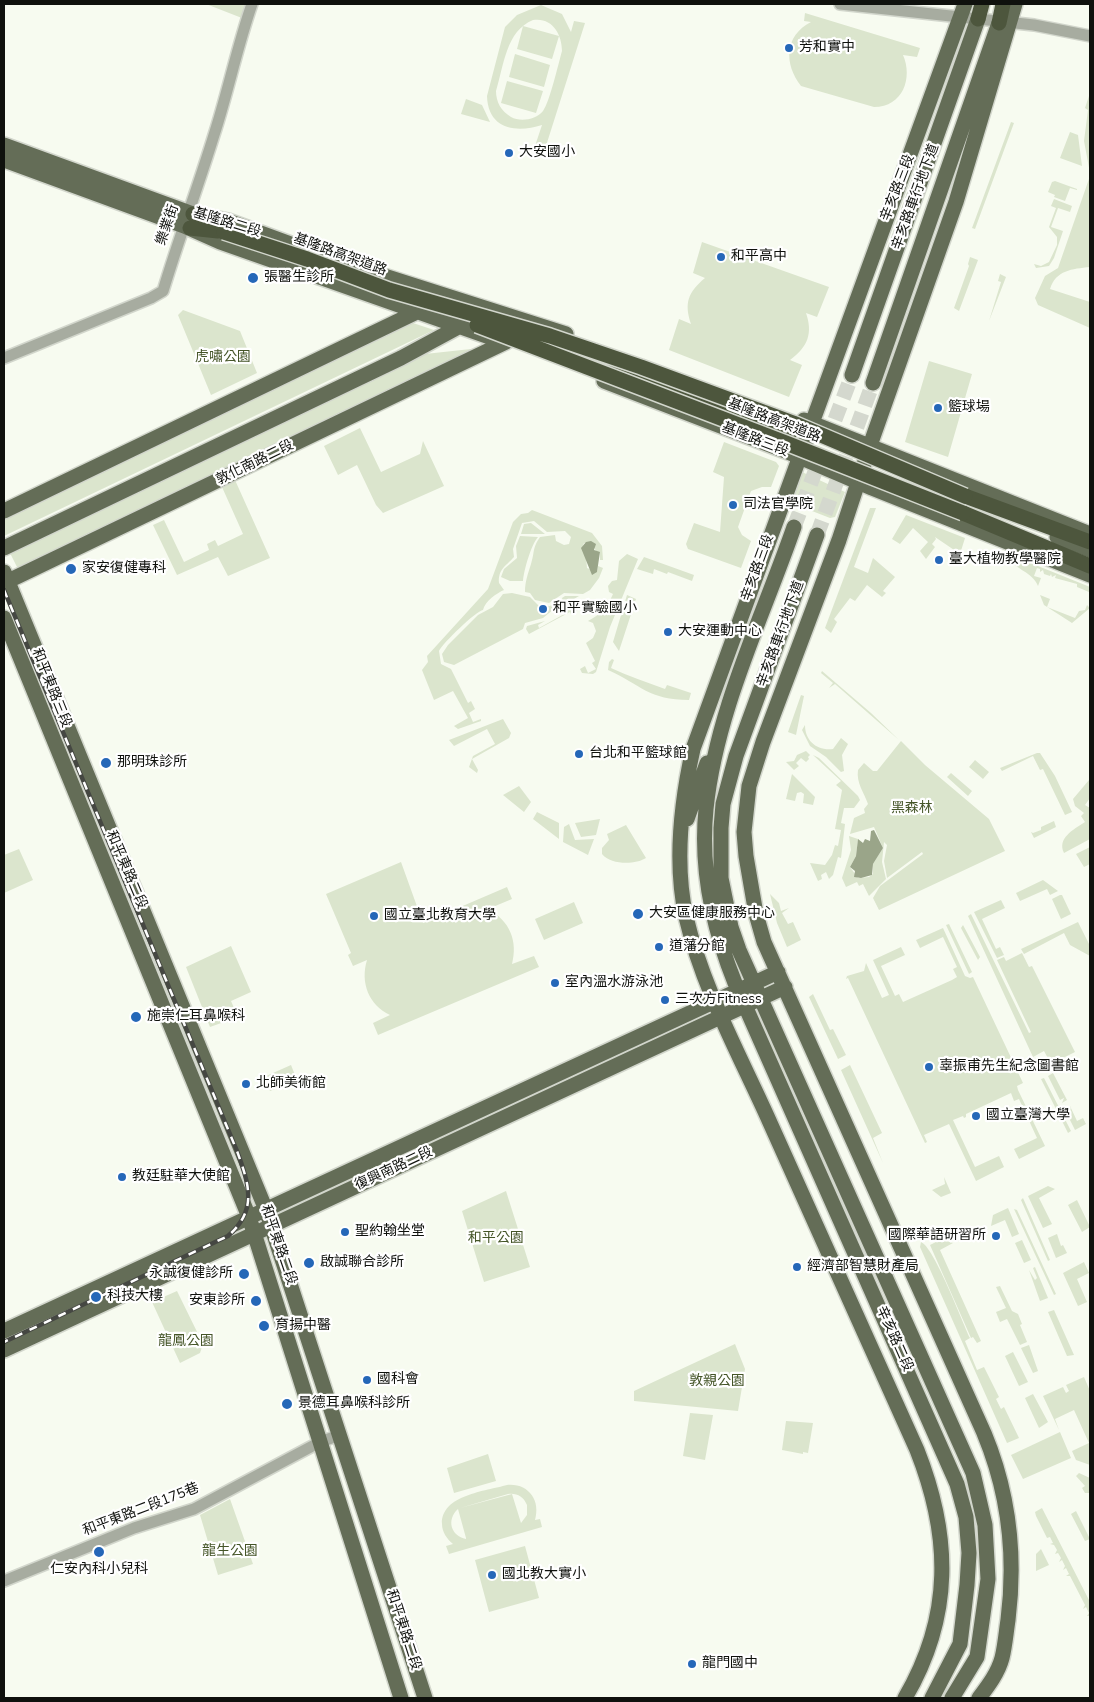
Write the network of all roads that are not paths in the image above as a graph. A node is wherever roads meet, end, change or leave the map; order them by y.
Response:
1 (252, 4) edge
2 (840, 4) edge
3 (982, 4) edge
4 (1003, 4) edge
5 (1015, 4) edge
6 (963, 11) edge
7 (978, 19) junction
8 (1005, 24) junction
9 (1090, 36) edge
10 (4, 146) edge
11 (4, 160) edge
12 (189, 220) junction
13 (448, 301) junction
14 (418, 312) junction
15 (506, 314) junction
16 (464, 324) junction
17 (506, 342) junction
18 (4, 358) edge
19 (852, 375) tunnel mouth
20 (873, 384) tunnel mouth
21 (812, 423) junction
22 (790, 433) junction
23 (870, 446) junction
24 (800, 458) junction
25 (865, 461) junction
26 (859, 483) junction
27 (965, 496) junction
28 (4, 510) edge
29 (963, 513) junction
30 (794, 527) tunnel mouth
31 (1090, 534) edge
32 (817, 535) tunnel mouth
33 (1090, 542) edge
34 (4, 548) edge
35 (1090, 550) edge
36 (1090, 566) edge
37 (1090, 575) edge
38 (5, 579) edge
39 (4, 618) edge
40 (723, 725) junction
41 (745, 733) junction
42 (98, 804) joint
43 (85, 814) joint
44 (744, 832) junction
45 (680, 857) junction
46 (781, 980) junction
47 (754, 984) junction
48 (738, 990) junction
49 (761, 998) junction
50 (715, 1001) junction
51 (745, 1006) junction
52 (722, 1016) junction
53 (266, 1210) junction
54 (249, 1217) junction
55 (272, 1226) junction
56 (255, 1234) junction
57 (4, 1331) edge
58 (4, 1350) edge
59 (340, 1435) junction
60 (320, 1442) junction
61 (4, 1581) edge
62 (995, 1673) junction
63 (401, 1698) edge
64 (425, 1698) edge
65 (905, 1698) edge
66 (932, 1698) edge
67 (952, 1698) edge
68 (980, 1698) edge
69 (990, 1698) edge

1 - 12 street, 樂業街
2 - 6 street
3 - 7 highway
4 - 8 highway
5 - 8 main road
6 - 7 street
6 - 21 main road, 辛亥路三段
7 - 8 street
7 - 19 main road, 辛亥路車行地下道
8 - 9 street
8 - 20 main road, 辛亥路車行地下道
8 - 23 main road
10 - 12 main road, 基隆路二段
11 - 12 main road, 基隆路二段
12 - 13 highway, 基隆路高架道路, bridge
12 - 13 main road, 基隆路二段
12 - 14 main road, 基隆路二段
12 - 18 street, 樂業街
13 - 14 main road
13 - 15 main road
13 - 27 highway, 基隆路高架道路, bridge
13 - 29 highway, 基隆路高架道路, bridge
14 - 16 main road, 基隆路三段
14 - 28 main road
15 - 16 main road
15 - 21 main road
16 - 17 main road, 基隆路三段
16 - 22 highway
16 - 34 main road
17 - 24 main road, 基隆路三段
17 - 38 main road, 敦化南路二段
21 - 23 main road
21 - 24 main road, 辛亥路三段
22 - 27 highway, bridge
22 - 29 highway, bridge
23 - 25 main road
23 - 31 main road
24 - 26 main road, 基隆路三段
24 - 45 main road, 辛亥路三段
25 - 26 main road
25 - 35 main road
26 - 37 main road, 基隆路三段
26 - 44 main road
27 - 33 highway, 基隆路高架道路
29 - 36 highway, 基隆路高架道路
30 - 40 main road, 辛亥路車行地下道
32 - 41 main road, 辛亥路車行地下道
38 - 42 main road, 和平東路三段
39 - 43 main road, 和平東路三段
40 - 45 main road
40 - 48 main road
41 - 44 main road
41 - 47 main road
42 - 53 main road, 和平東路二段
43 - 54 main road, 和平東路二段
44 - 46 main road
45 - 50 main road, 辛亥路三段
46 - 47 main road, 復興南路二段
46 - 49 main road
46 - 62 main road
47 - 48 main road, 復興南路二段
47 - 49 main road, 辛亥路二段
48 - 50 main road, 復興南路二段
48 - 51 main road, 辛亥路二段
49 - 51 main road, 復興南路二段
49 - 67 main road, 辛亥路二段
50 - 52 main road, 辛亥路二段
50 - 53 main road, 復興南路二段
51 - 52 main road, 復興南路二段
51 - 66 main road, 辛亥路二段
52 - 55 main road, 復興南路二段
52 - 65 main road, 辛亥路二段
53 - 54 main road, 復興南路二段
53 - 55 main road, 和平東路二段
54 - 56 main road, 和平東路二段
54 - 57 main road, 復興南路二段
55 - 56 main road, 復興南路二段
55 - 59 main road, 和平東路二段
56 - 58 main road, 復興南路二段
56 - 60 main road, 和平東路二段
59 - 60 street, 和平東路二段175巷
59 - 64 main road, 和平東路二段
60 - 61 street, 和平東路二段175巷
60 - 63 main road, 和平東路二段
62 - 68 main road
62 - 69 main road

